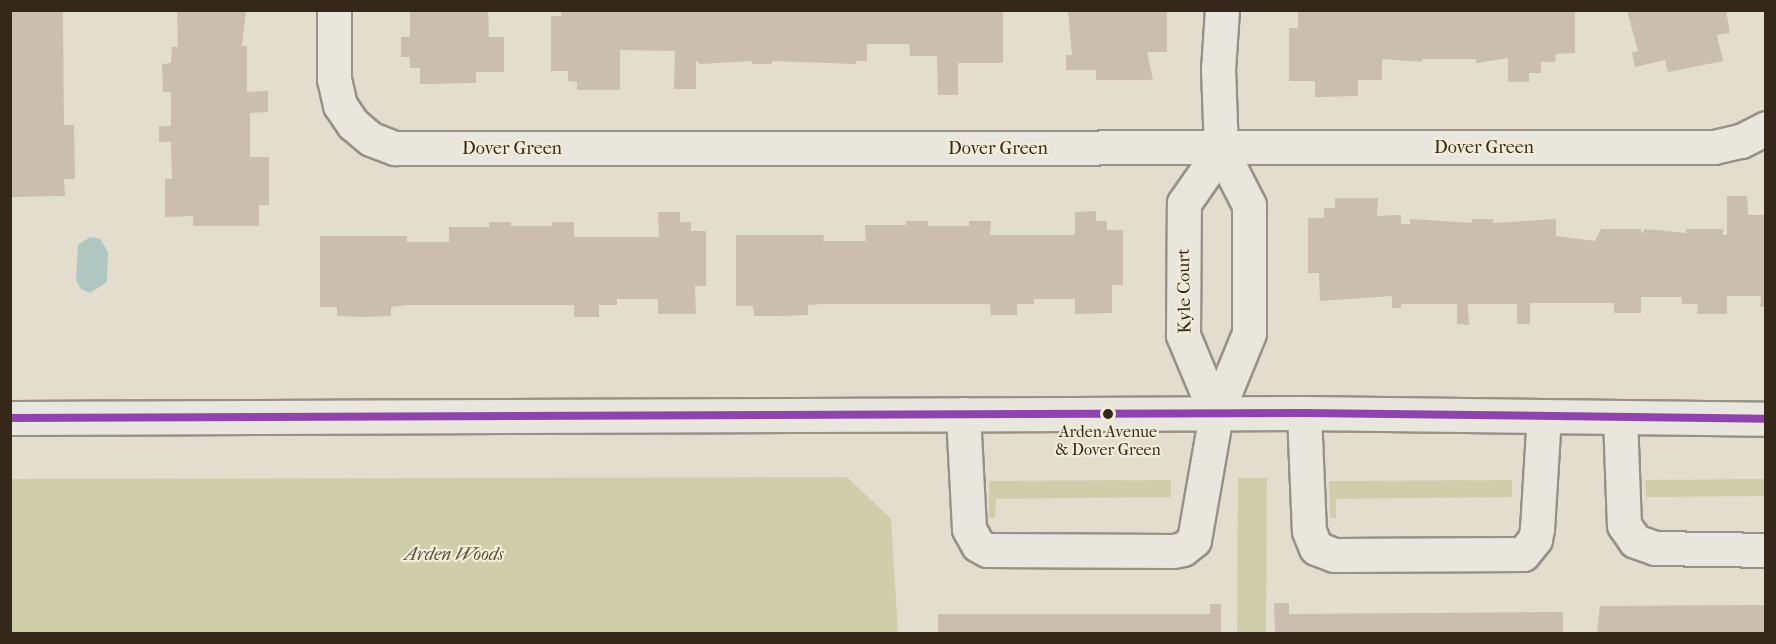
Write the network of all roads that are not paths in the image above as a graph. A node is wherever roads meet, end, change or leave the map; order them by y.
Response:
1 (334, 10) edge
2 (1222, 10) edge
3 (1766, 128) edge
4 (1221, 150) junction
5 (1304, 413) junction
6 (963, 414) junction
7 (1216, 414) junction
8 (1544, 416) junction
9 (1620, 417) junction
10 (10, 418) edge
11 (1766, 420) edge
12 (1766, 550) edge

1 - 4 street, Dover Green
2 - 4 street
3 - 4 street, Dover Green
4 - 7 street
4 - 7 street, Kyle Court
5 - 7 street
5 - 8 street
5 - 8 street
6 - 7 street
6 - 7 street
6 - 10 street
8 - 9 street
9 - 11 street
9 - 12 street

